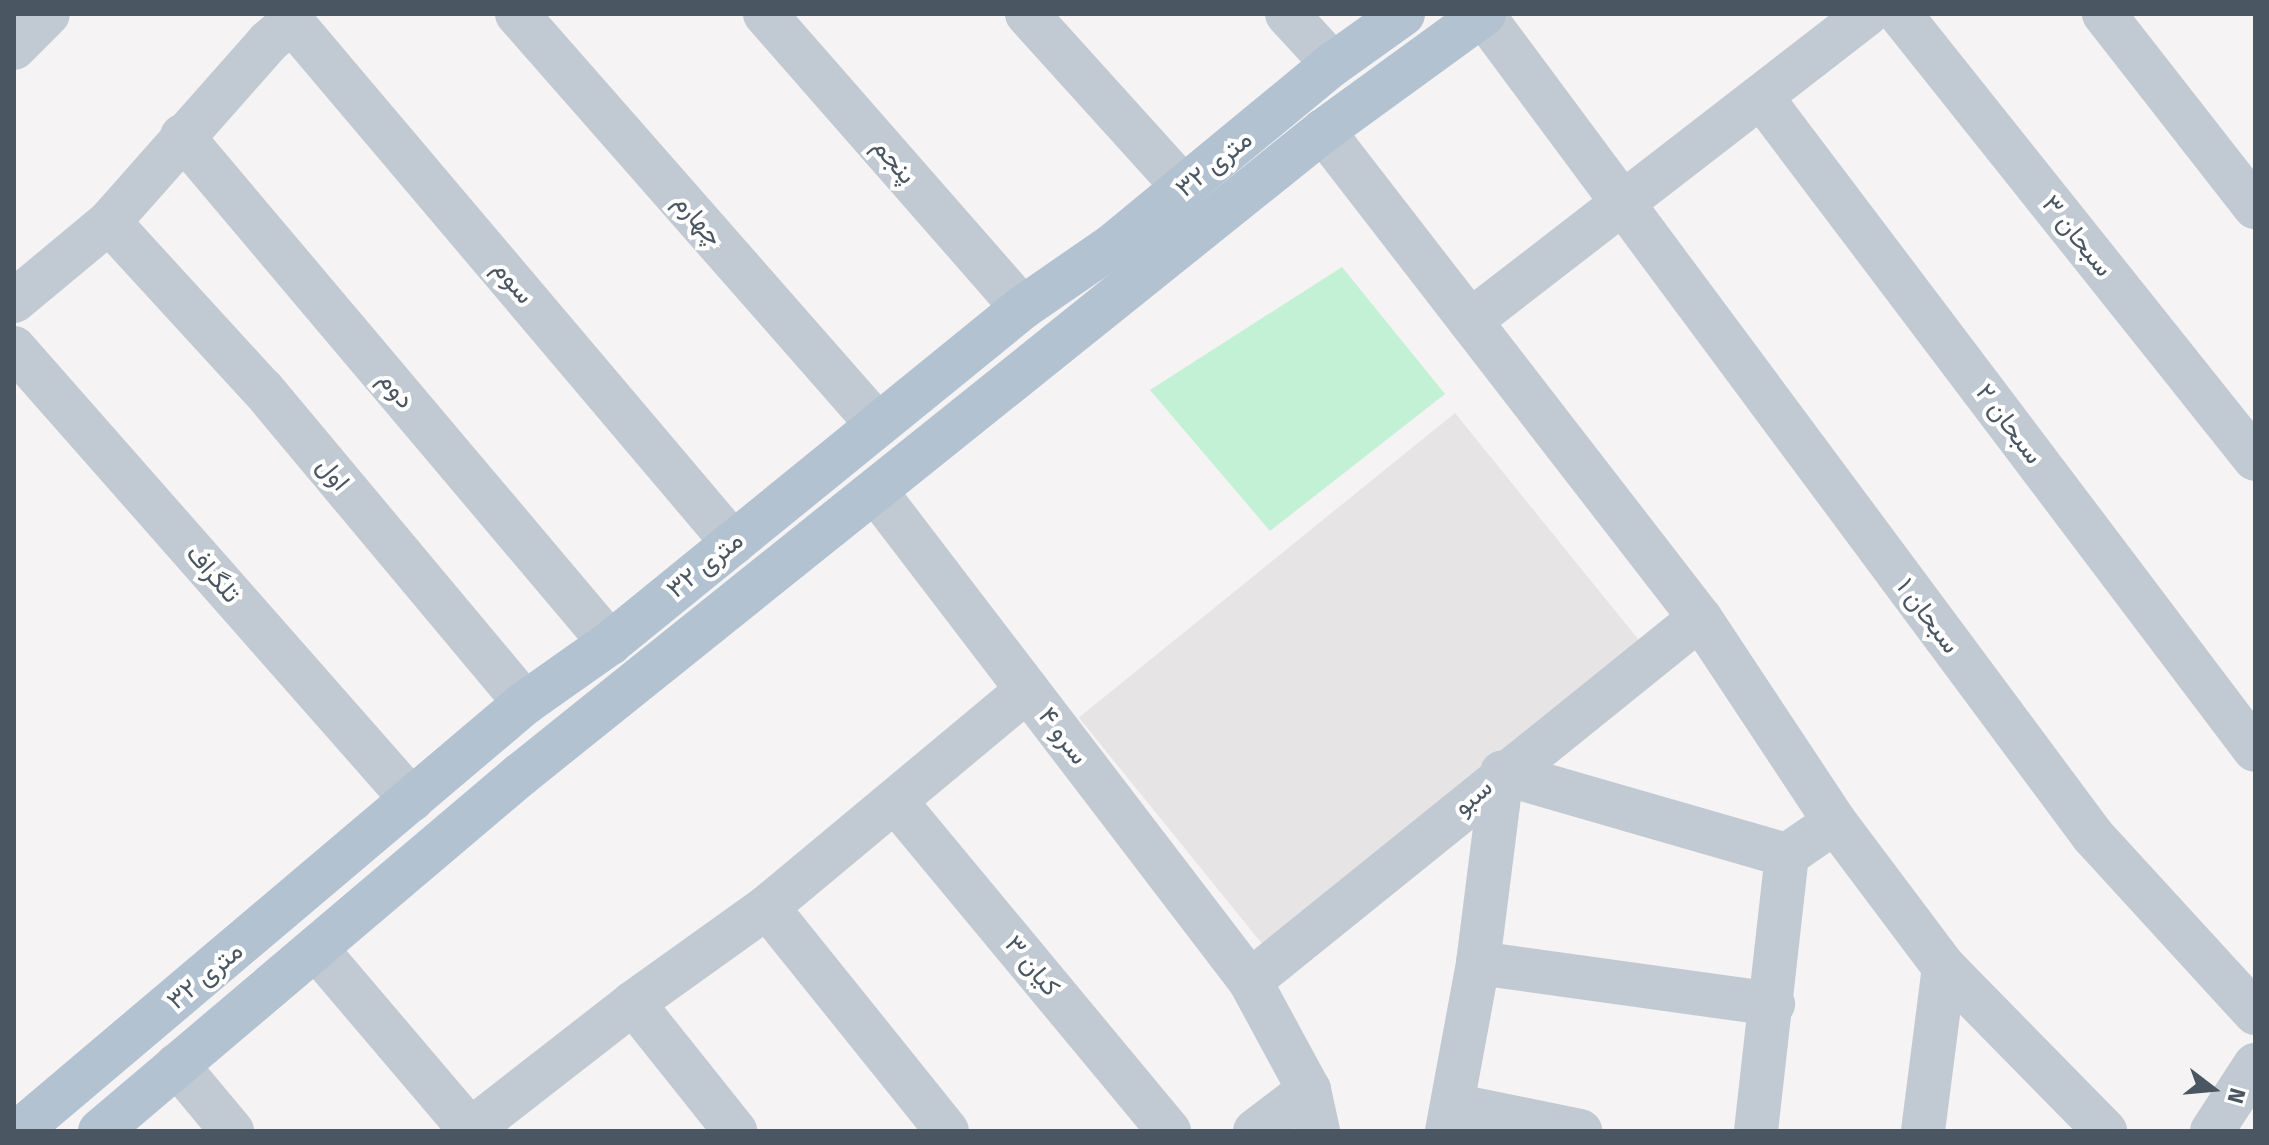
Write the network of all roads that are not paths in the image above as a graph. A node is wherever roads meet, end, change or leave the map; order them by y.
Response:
1 (48, 14) edge
2 (517, 14) edge
3 (765, 14) edge
4 (1027, 14) edge
5 (1287, 14) edge
6 (1403, 14) edge
7 (1483, 14) edge
8 (1867, 14) edge
9 (1900, 14) edge
10 (2104, 14) edge
11 (14, 48) edge
12 (1333, 64) junction
13 (1762, 98) junction
14 (1294, 100) junction
15 (1323, 131) junction
16 (182, 136) junction
17 (1184, 188) junction
18 (1620, 203) junction
19 (2255, 207) edge
20 (121, 238) junction
21 (14, 301) edge
22 (1022, 308) junction
23 (1470, 321) junction
24 (14, 348) edge
25 (878, 425) junction
26 (2255, 459) edge
27 (876, 492) junction
28 (733, 543) junction
29 (1700, 618) junction
30 (610, 643) junction
31 (1027, 690) junction
32 (525, 703) junction
33 (2255, 750) edge
34 (1502, 773) junction
35 (412, 800) junction
36 (895, 801) junction
37 (1835, 822) junction
38 (1787, 855) junction
39 (767, 907) junction
40 (318, 951) junction
41 (1478, 963) junction
42 (1944, 967) junction
43 (1250, 981) junction
44 (633, 1003) junction
45 (1773, 1004) junction
46 (2255, 1013) edge
47 (177, 1065) junction
48 (2255, 1065) edge
49 (1314, 1110) edge
50 (1450, 1118) edge
51 (19, 1131) edge
52 (100, 1131) edge
53 (232, 1131) edge
54 (470, 1131) edge
55 (735, 1131) edge
56 (947, 1131) edge
57 (1169, 1131) edge
58 (1255, 1131) edge
59 (1580, 1131) edge
60 (1756, 1131) edge
61 (1923, 1131) edge
62 (2105, 1131) edge
63 (2212, 1131) edge

1 - 11 street
2 - 25 street, چهارم
3 - 22 street, پنجم
4 - 17 street
5 - 12 street
6 - 12 main road, ۳۲ متری
7 - 15 main road, ۳۲ متری
7 - 18 street, سبحان ۱
8 - 13 street
9 - 26 street, سبحان ۳
10 - 19 street
12 - 14 main road, ۳۲ متری
13 - 18 street
13 - 33 street, سبحان ۲
14 - 15 main road
14 - 17 main road, ۳۲ متری
15 - 23 street
15 - 27 main road, ۳۲ متری
16 - 20 street
16 - 28 street, سوم
16 - 30 street, دوم
17 - 22 main road, ۳۲ متری
18 - 23 street
18 - 46 street, سبحان ۱
20 - 21 street
20 - 32 street, اول
22 - 25 main road, ۳۲ متری
23 - 29 street
24 - 35 street, تلگراف
25 - 28 main road, ۳۲ متری
27 - 31 street, سرو ۴
27 - 40 main road, ۳۲ متری
28 - 30 main road, ۳۲ متری
29 - 34 street, سبو
29 - 37 street
30 - 32 main road, ۳۲ متری
31 - 36 street
31 - 43 street, سرو ۴
32 - 35 main road, ۳۲ متری
34 - 38 street
34 - 41 street
34 - 43 street, سبو
35 - 51 main road, ۳۲ متری
36 - 39 street
36 - 57 street, کیان ۳
37 - 38 street
37 - 42 street
38 - 45 street
39 - 44 street
39 - 56 street
40 - 47 main road, ۳۲ متری
40 - 54 street
41 - 45 street
41 - 50 street
42 - 61 street
42 - 62 street
43 - 49 street, سرو ۴
44 - 54 street
44 - 55 street
45 - 60 street
47 - 52 main road, ۳۲ متری
47 - 53 street
48 - 63 street
49 - 58 street
50 - 59 street

